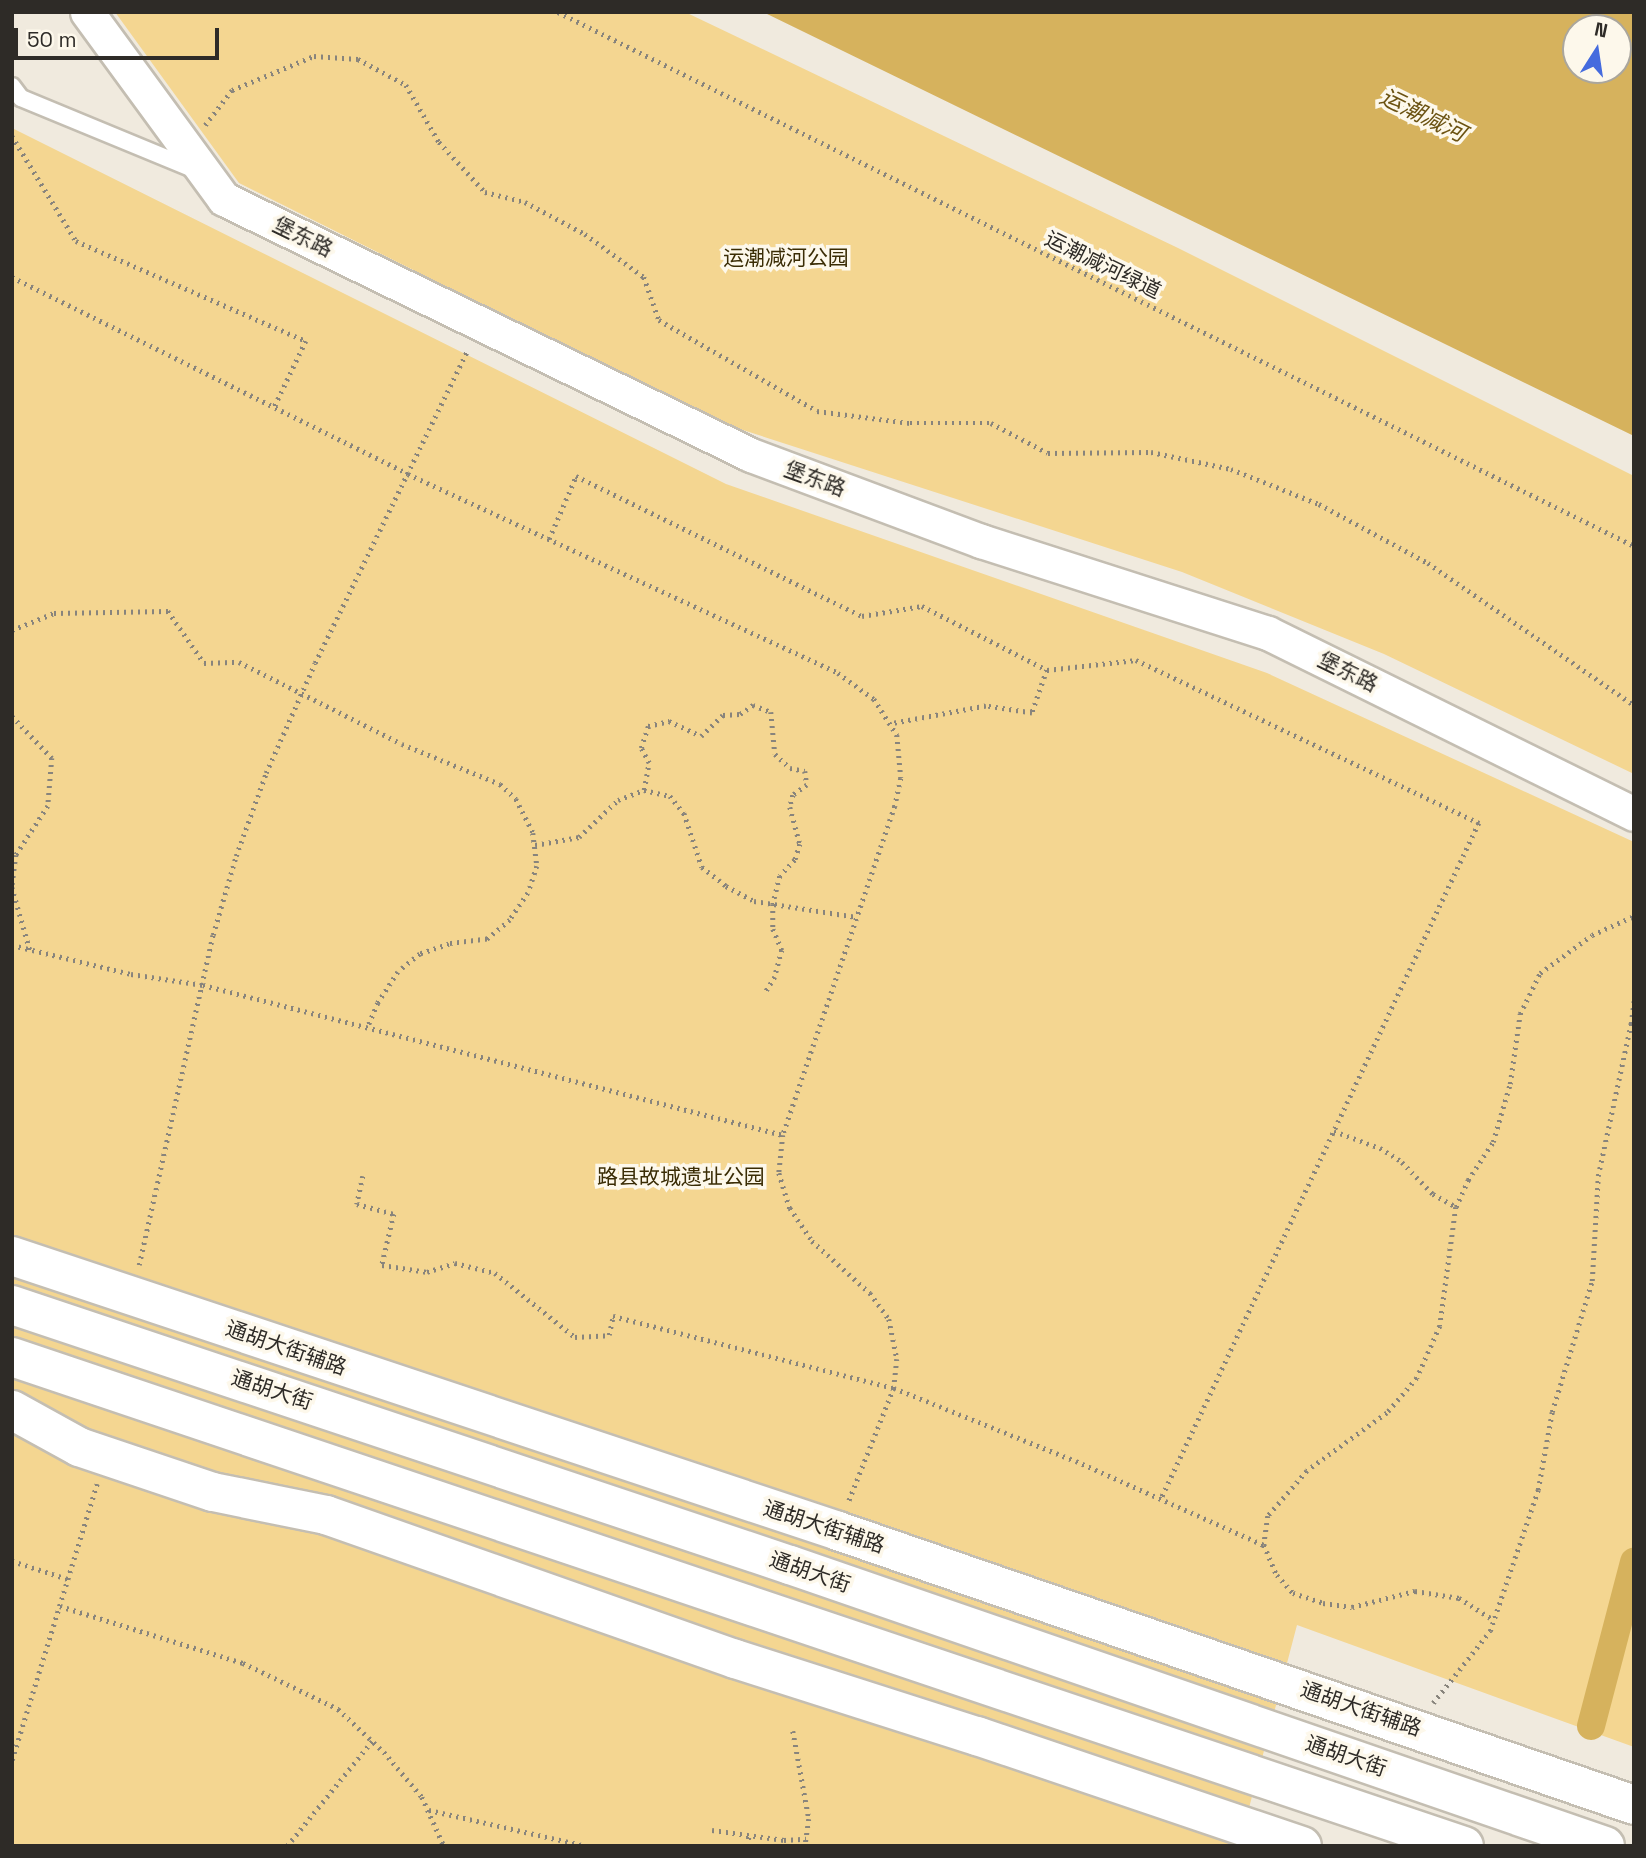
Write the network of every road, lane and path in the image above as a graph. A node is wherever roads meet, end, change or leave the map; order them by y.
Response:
1 (87, 12) edge
2 (558, 12) edge
3 (12, 86) edge
4 (12, 136) edge
5 (186, 147) junction
6 (206, 175) junction
7 (12, 277) edge
8 (480, 323) junction
9 (274, 408) junction
10 (408, 474) junction
11 (549, 539) junction
12 (1634, 546) edge
13 (12, 630) edge
14 (1047, 670) junction
15 (302, 694) junction
16 (1634, 705) edge
17 (12, 716) edge
18 (890, 724) junction
19 (644, 790) junction
20 (1634, 814) edge
21 (535, 845) junction
22 (773, 904) junction
23 (1634, 916) edge
24 (857, 917) junction
25 (12, 945) edge
26 (30, 950) junction
27 (203, 985) junction
28 (765, 993) dead end
29 (1634, 1000) edge
30 (368, 1027) junction
31 (1334, 1131) junction
32 (783, 1135) junction
33 (363, 1176) dead end
34 (1456, 1207) junction
35 (12, 1256) edge
36 (137, 1270) dead end
37 (12, 1304) edge
38 (12, 1357) edge
39 (894, 1388) junction
40 (12, 1410) edge
41 (98, 1482) dead end
42 (1161, 1499) junction
43 (838, 1531) junction
44 (1264, 1545) junction
45 (12, 1561) edge
46 (68, 1579) junction
47 (60, 1606) junction
48 (1494, 1620) junction
49 (1429, 1709) dead end
50 (793, 1731) dead end
51 (372, 1741) junction
52 (12, 1760) edge
53 (1634, 1805) edge
54 (428, 1810) junction
55 (712, 1830) dead end
56 (749, 1835) junction
57 (806, 1839) junction
58 (287, 1846) edge
59 (444, 1846) edge
60 (586, 1846) edge
61 (747, 1846) edge
62 (805, 1846) edge
63 (1301, 1846) edge
64 (1464, 1846) edge
65 (1605, 1846) edge

1 - 5 street, 堡东路
2 - 12 path, 运潮减河绿道
3 - 6 lane
4 - 9 path
5 - 6 street, 堡东路
5 - 16 path
6 - 8 street, 堡东路
7 - 9 path
8 - 10 path
8 - 20 street, 堡东路
9 - 10 path
10 - 11 path
10 - 15 path
11 - 14 path
11 - 18 path
13 - 15 path
14 - 18 path
14 - 31 path
15 - 21 path
15 - 27 path
17 - 26 path
18 - 24 path
19 - 21 path
19 - 22 path
19 - 22 path
21 - 30 path
22 - 24 path
22 - 28 path
23 - 34 path
24 - 32 path
25 - 26 path
26 - 27 path
27 - 30 path
27 - 36 path
29 - 48 path
30 - 32 path
31 - 34 path
31 - 42 path
32 - 39 path
33 - 39 path
34 - 44 path
35 - 43 main road, 通胡大街辅路
37 - 65 main road, 通胡大街
38 - 64 main road
39 - 42 path
39 - 43 path
40 - 63 main road
41 - 46 path
42 - 44 path
43 - 53 main road, 通胡大街辅路
44 - 48 path
45 - 46 path
46 - 47 path
47 - 51 path
47 - 52 path
48 - 49 path
50 - 57 path
51 - 54 path
51 - 58 path
54 - 59 path
54 - 60 path
55 - 56 path
56 - 57 path
56 - 61 path
57 - 62 path

